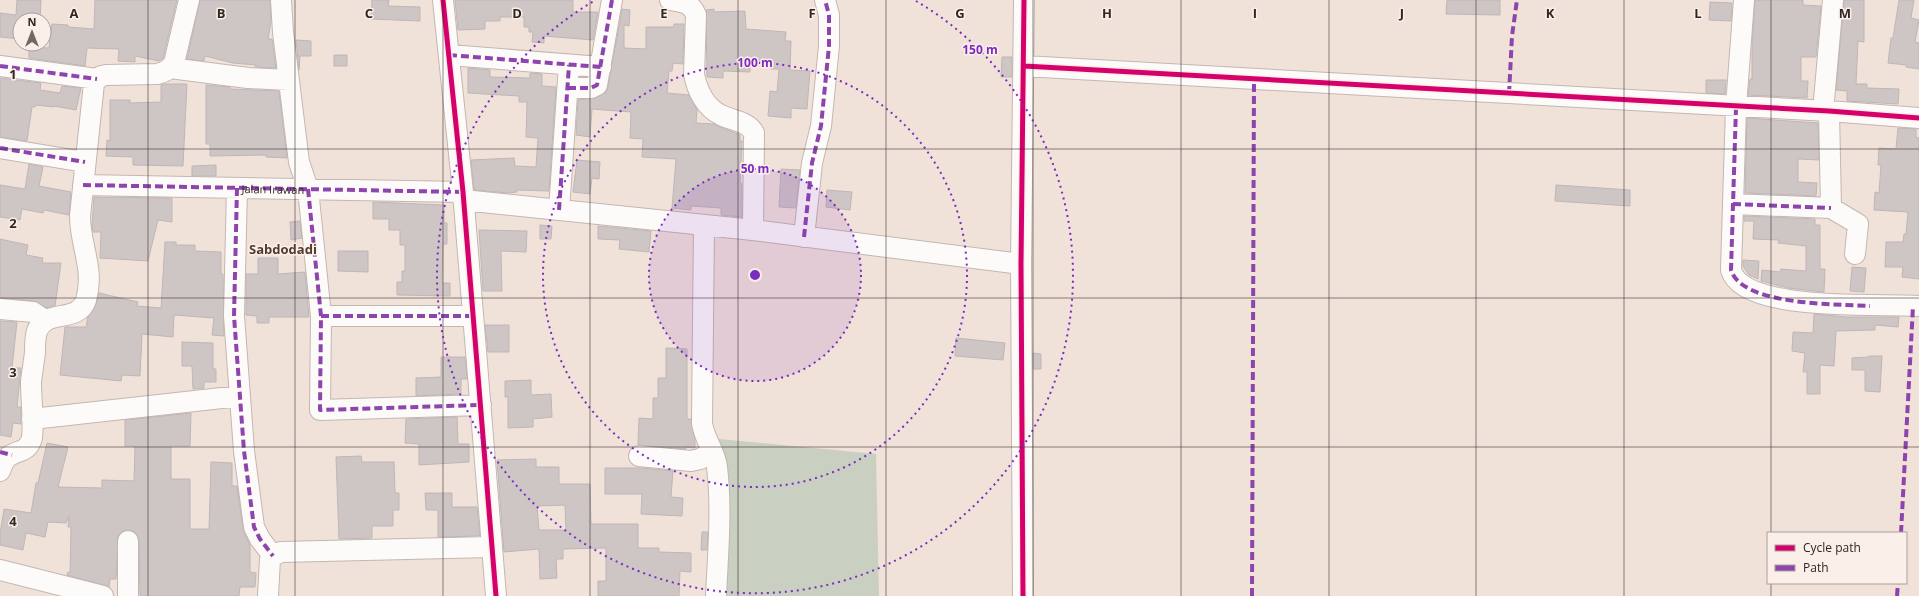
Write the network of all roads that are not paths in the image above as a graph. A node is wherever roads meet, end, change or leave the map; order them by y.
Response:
1 (190, 0) edge
2 (281, 0) edge
3 (443, 0) edge
4 (612, 0) edge
5 (670, 0) edge
6 (825, 0) edge
7 (1024, 0) edge
8 (1744, 0) edge
9 (1833, 0) edge
10 (449, 55) junction
11 (569, 65) junction
12 (0, 66) edge
13 (1024, 66) junction
14 (601, 67) junction
15 (170, 68) junction
16 (97, 79) junction
17 (289, 80) junction
18 (568, 88) junction
19 (1736, 106) junction
20 (1826, 111) junction
21 (1919, 118) edge
22 (0, 148) edge
23 (85, 162) junction
24 (83, 185) junction
25 (237, 188) junction
26 (308, 189) junction
27 (463, 196) junction
28 (1733, 204) junction
29 (1830, 208) junction
30 (559, 210) junction
31 (704, 225) junction
32 (753, 230) junction
33 (804, 237) junction
34 (1855, 254) dead end
35 (1021, 264) junction
36 (1919, 306) edge
37 (0, 309) edge
38 (321, 316) junction
39 (471, 316) junction
40 (45, 320) junction
41 (240, 396) junction
42 (481, 405) junction
43 (32, 419) junction
44 (712, 452) junction
45 (6, 453) edge
46 (640, 456) dead end
47 (0, 471) edge
48 (128, 541) dead end
49 (492, 547) junction
50 (273, 556) junction
51 (0, 570) edge
52 (103, 596) edge
53 (128, 596) edge
54 (268, 596) edge
55 (496, 596) edge
56 (716, 596) edge
57 (1023, 596) edge

1 - 15 street
2 - 17 street
3 - 10 street
4 - 14 street
5 - 32 street
6 - 33 street
7 - 13 street
8 - 19 street
9 - 20 street
10 - 11 street
10 - 27 street
11 - 14 street
11 - 18 street
12 - 16 street
13 - 19 street
13 - 35 street
14 - 18 street
15 - 16 street
15 - 17 street
16 - 23 street
17 - 26 street
18 - 30 street
19 - 20 street
19 - 28 street
20 - 21 street
20 - 29 street
22 - 23 street
23 - 24 street
24 - 25 street, Jalan Irawan
24 - 40 street
25 - 26 street, Jalan Irawan
25 - 41 street
26 - 27 street, Jalan Irawan
26 - 38 street
27 - 30 street, Jalan Irawan
27 - 39 street
28 - 29 street
28 - 36 street
29 - 34 street
30 - 31 street, Jalan Irawan
31 - 32 street, Jalan Irawan
31 - 44 street
32 - 33 street, Jalan Irawan
33 - 35 street, Jalan Irawan
35 - 57 street
37 - 40 street
38 - 39 street
38 - 42 street
39 - 42 street
40 - 43 street
41 - 43 street
41 - 50 street
42 - 49 street
43 - 45 street
44 - 46 street
44 - 56 street
45 - 47 street
48 - 53 street
49 - 50 street
49 - 55 street
50 - 54 street
51 - 52 street

